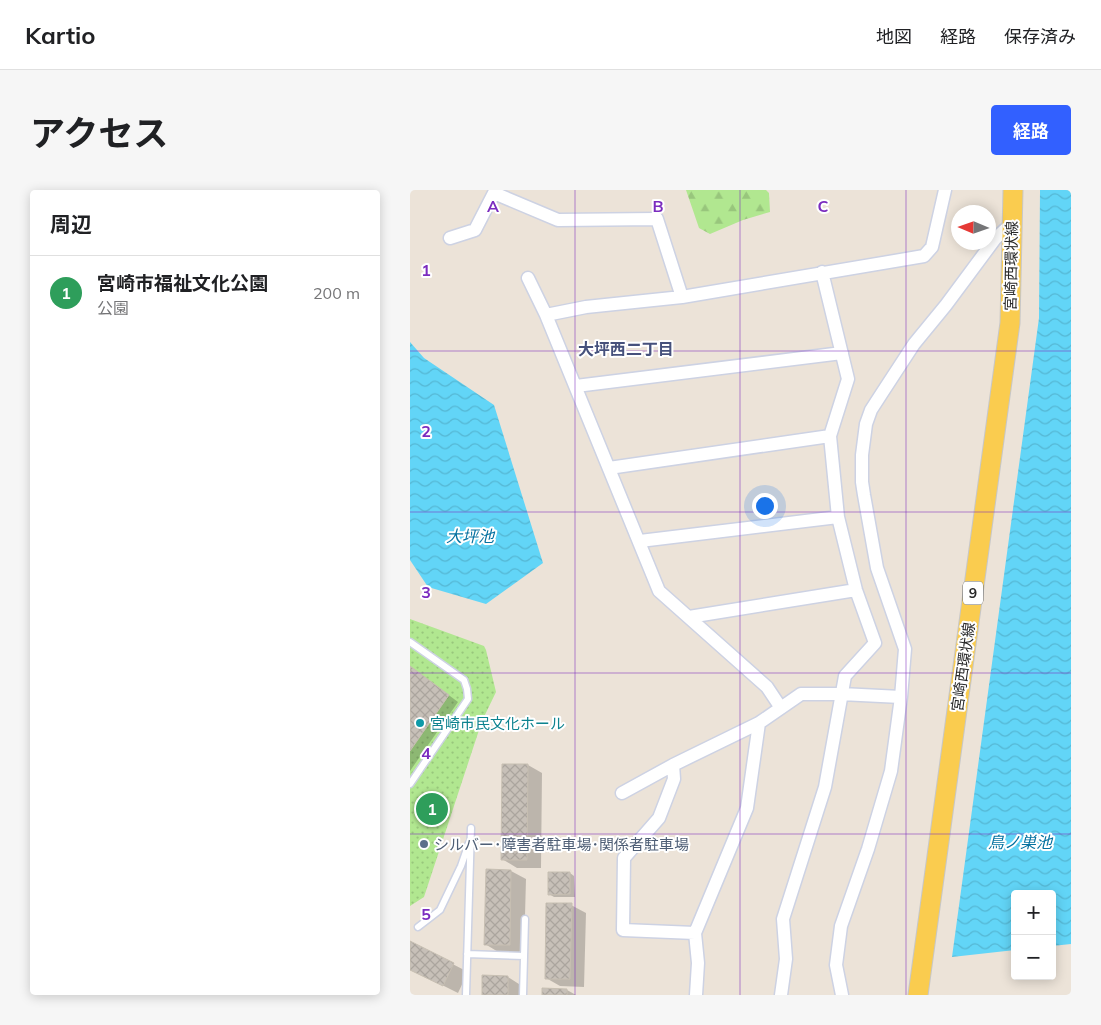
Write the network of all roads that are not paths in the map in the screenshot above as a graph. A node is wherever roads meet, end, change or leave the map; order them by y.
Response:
1 (945, 190) edge
2 (1013, 190) edge
3 (1012, 223) junction
4 (450, 238) dead end
5 (822, 272) junction
6 (528, 278) dead end
7 (682, 297) junction
8 (546, 315) junction
9 (842, 353) junction
10 (576, 386) junction
11 (830, 436) junction
12 (609, 468) junction
13 (838, 517) junction
14 (640, 541) junction
15 (856, 590) junction
16 (689, 617) junction
17 (410, 642) edge
18 (841, 694) junction
19 (901, 697) junction
20 (782, 708) junction
21 (758, 723) junction
22 (673, 766) junction
23 (410, 784) edge
24 (622, 793) dead end
25 (472, 828) dead end
26 (471, 837) junction
27 (525, 919) dead end
28 (418, 927) dead end
29 (695, 932) junction
30 (467, 954) junction
31 (524, 956) junction
32 (466, 995) edge
33 (522, 995) edge
34 (696, 995) edge
35 (781, 995) edge
36 (842, 995) edge
37 (918, 995) edge

1 - 5 street
2 - 3 main road, 宮崎西環状線 / 9
3 - 19 street
3 - 37 main road, 宮崎西環状線 / 9
4 - 7 street
5 - 7 street
5 - 9 street
6 - 8 street
7 - 8 street
8 - 10 street
9 - 10 street
9 - 11 street
10 - 12 street
11 - 12 street
11 - 13 street
12 - 14 street
13 - 14 street
13 - 15 street
14 - 16 street
15 - 16 street
15 - 18 street
16 - 20 street
17 - 23 lane
18 - 19 street
18 - 20 street
18 - 35 street
19 - 36 street
20 - 21 street
21 - 22 street
21 - 29 street
22 - 24 street
22 - 29 street
25 - 26 lane
26 - 28 lane
26 - 30 lane
27 - 31 lane
29 - 34 street
30 - 31 lane
30 - 32 lane
31 - 33 lane

